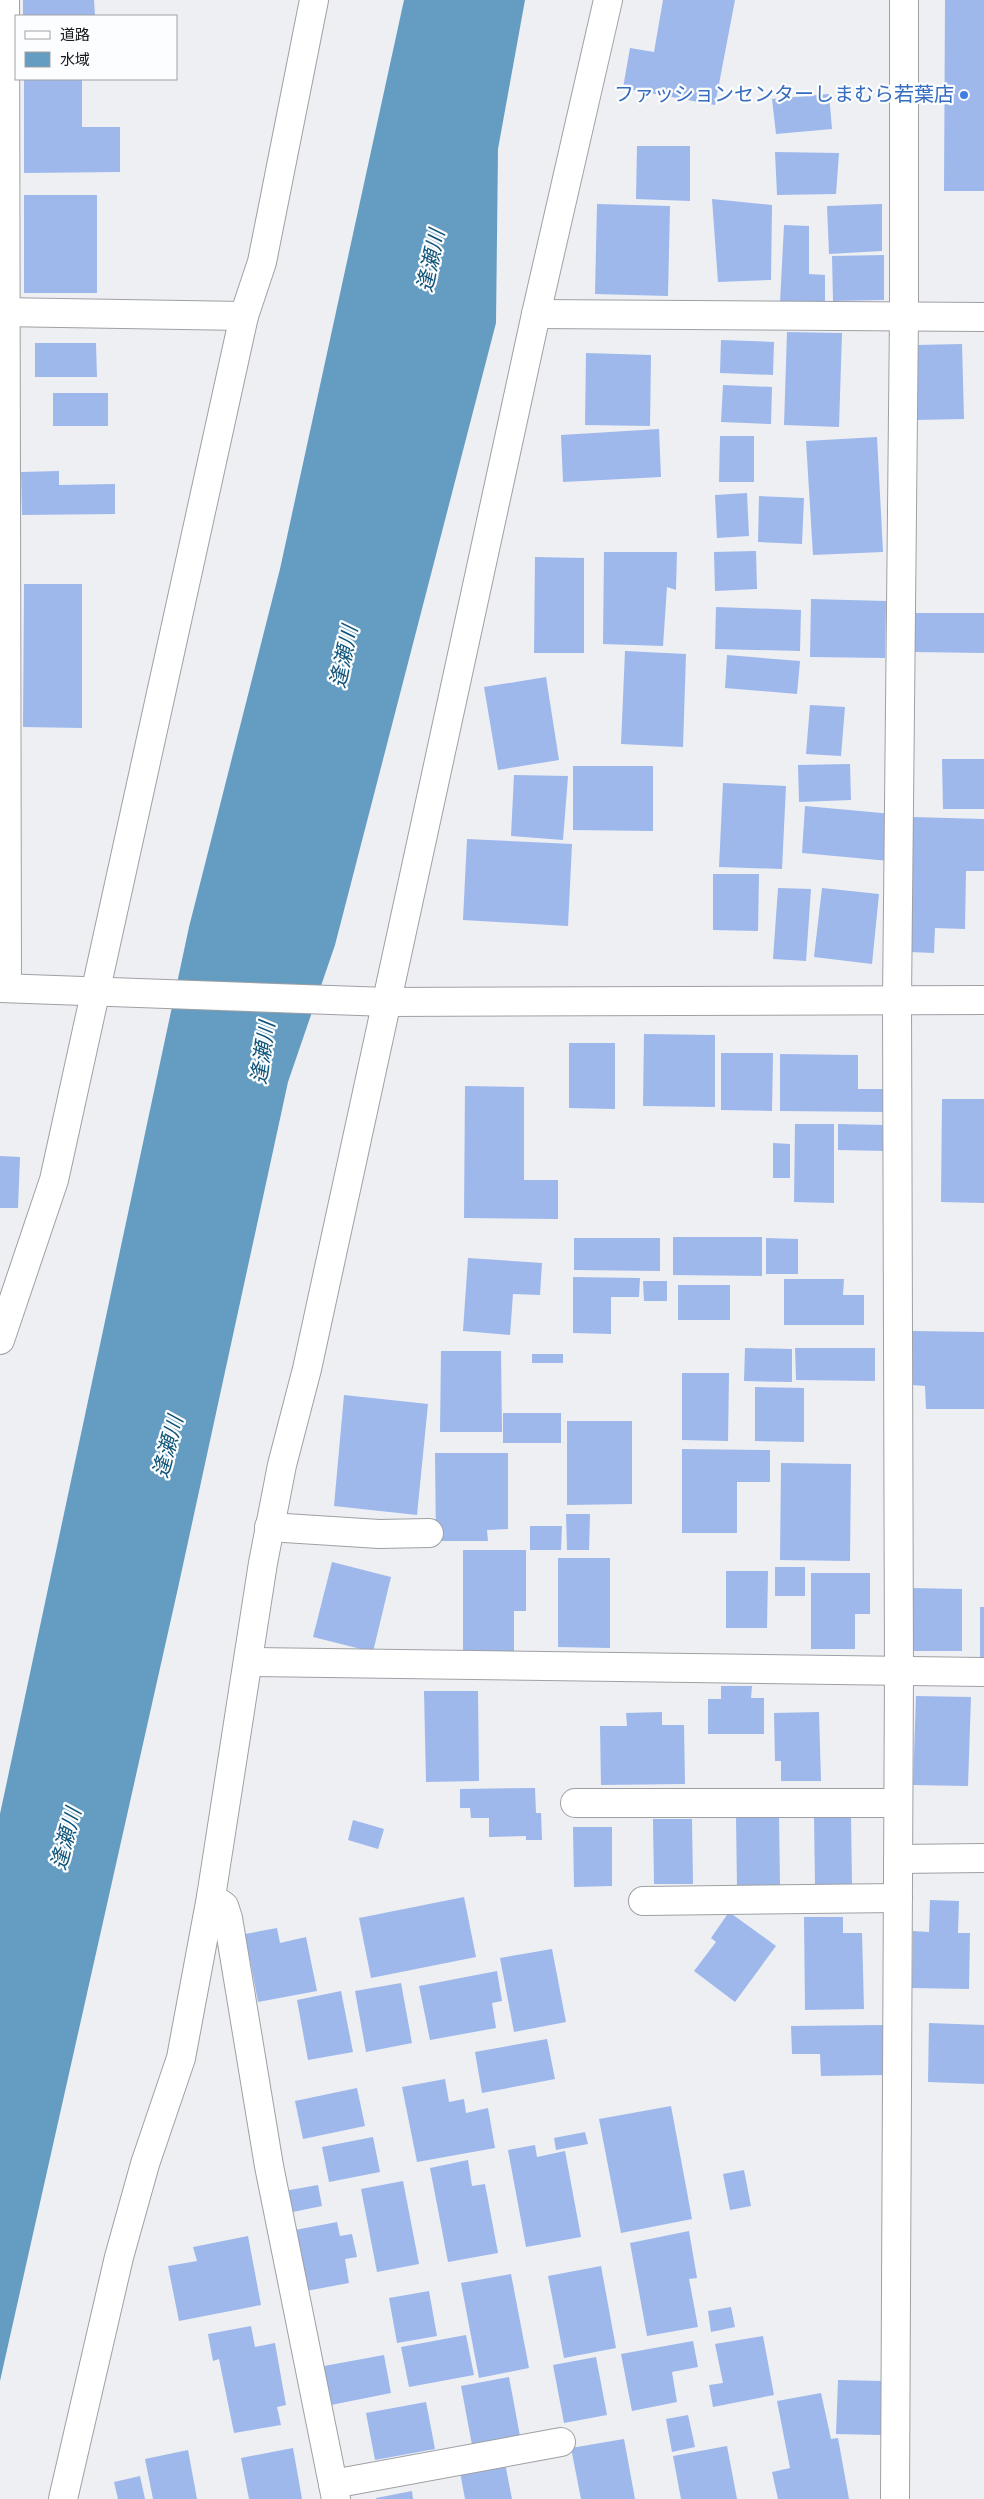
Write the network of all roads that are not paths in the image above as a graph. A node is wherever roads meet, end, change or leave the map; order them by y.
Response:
1 (5, 0) edge
2 (314, 0) edge
3 (608, 0) edge
4 (904, 0) edge
5 (3, 312) edge
6 (536, 314) junction
7 (904, 315) junction
8 (244, 316) junction
9 (984, 317) edge
10 (4, 988) edge
11 (96, 993) junction
12 (984, 1000) edge
13 (897, 1001) junction
14 (387, 1002) junction
15 (1, 1332) edge
16 (270, 1527) junction
17 (429, 1533) dead end
18 (248, 1662) junction
19 (899, 1672) junction
20 (984, 1672) edge
21 (898, 1802) junction
22 (576, 1803) dead end
23 (984, 1858) edge
24 (898, 1859) junction
25 (212, 1897) junction
26 (898, 1898) junction
27 (642, 1901) dead end
28 (561, 2442) dead end
29 (335, 2492) edge
30 (63, 2499) edge
31 (895, 2499) edge

1 - 5 street
2 - 8 street
3 - 6 street
4 - 7 street
5 - 8 street
5 - 10 street
6 - 7 street
6 - 14 street
7 - 9 street
7 - 13 street
8 - 11 street
10 - 11 street
11 - 14 street
11 - 15 street
12 - 13 street
13 - 14 street
13 - 19 street
14 - 16 street
16 - 17 street
16 - 18 street
18 - 19 street
18 - 25 street
19 - 20 street
19 - 21 street
21 - 22 street
21 - 24 street
23 - 24 street
24 - 26 street
25 - 29 street
25 - 30 street
26 - 27 street
26 - 31 street
28 - 29 street

